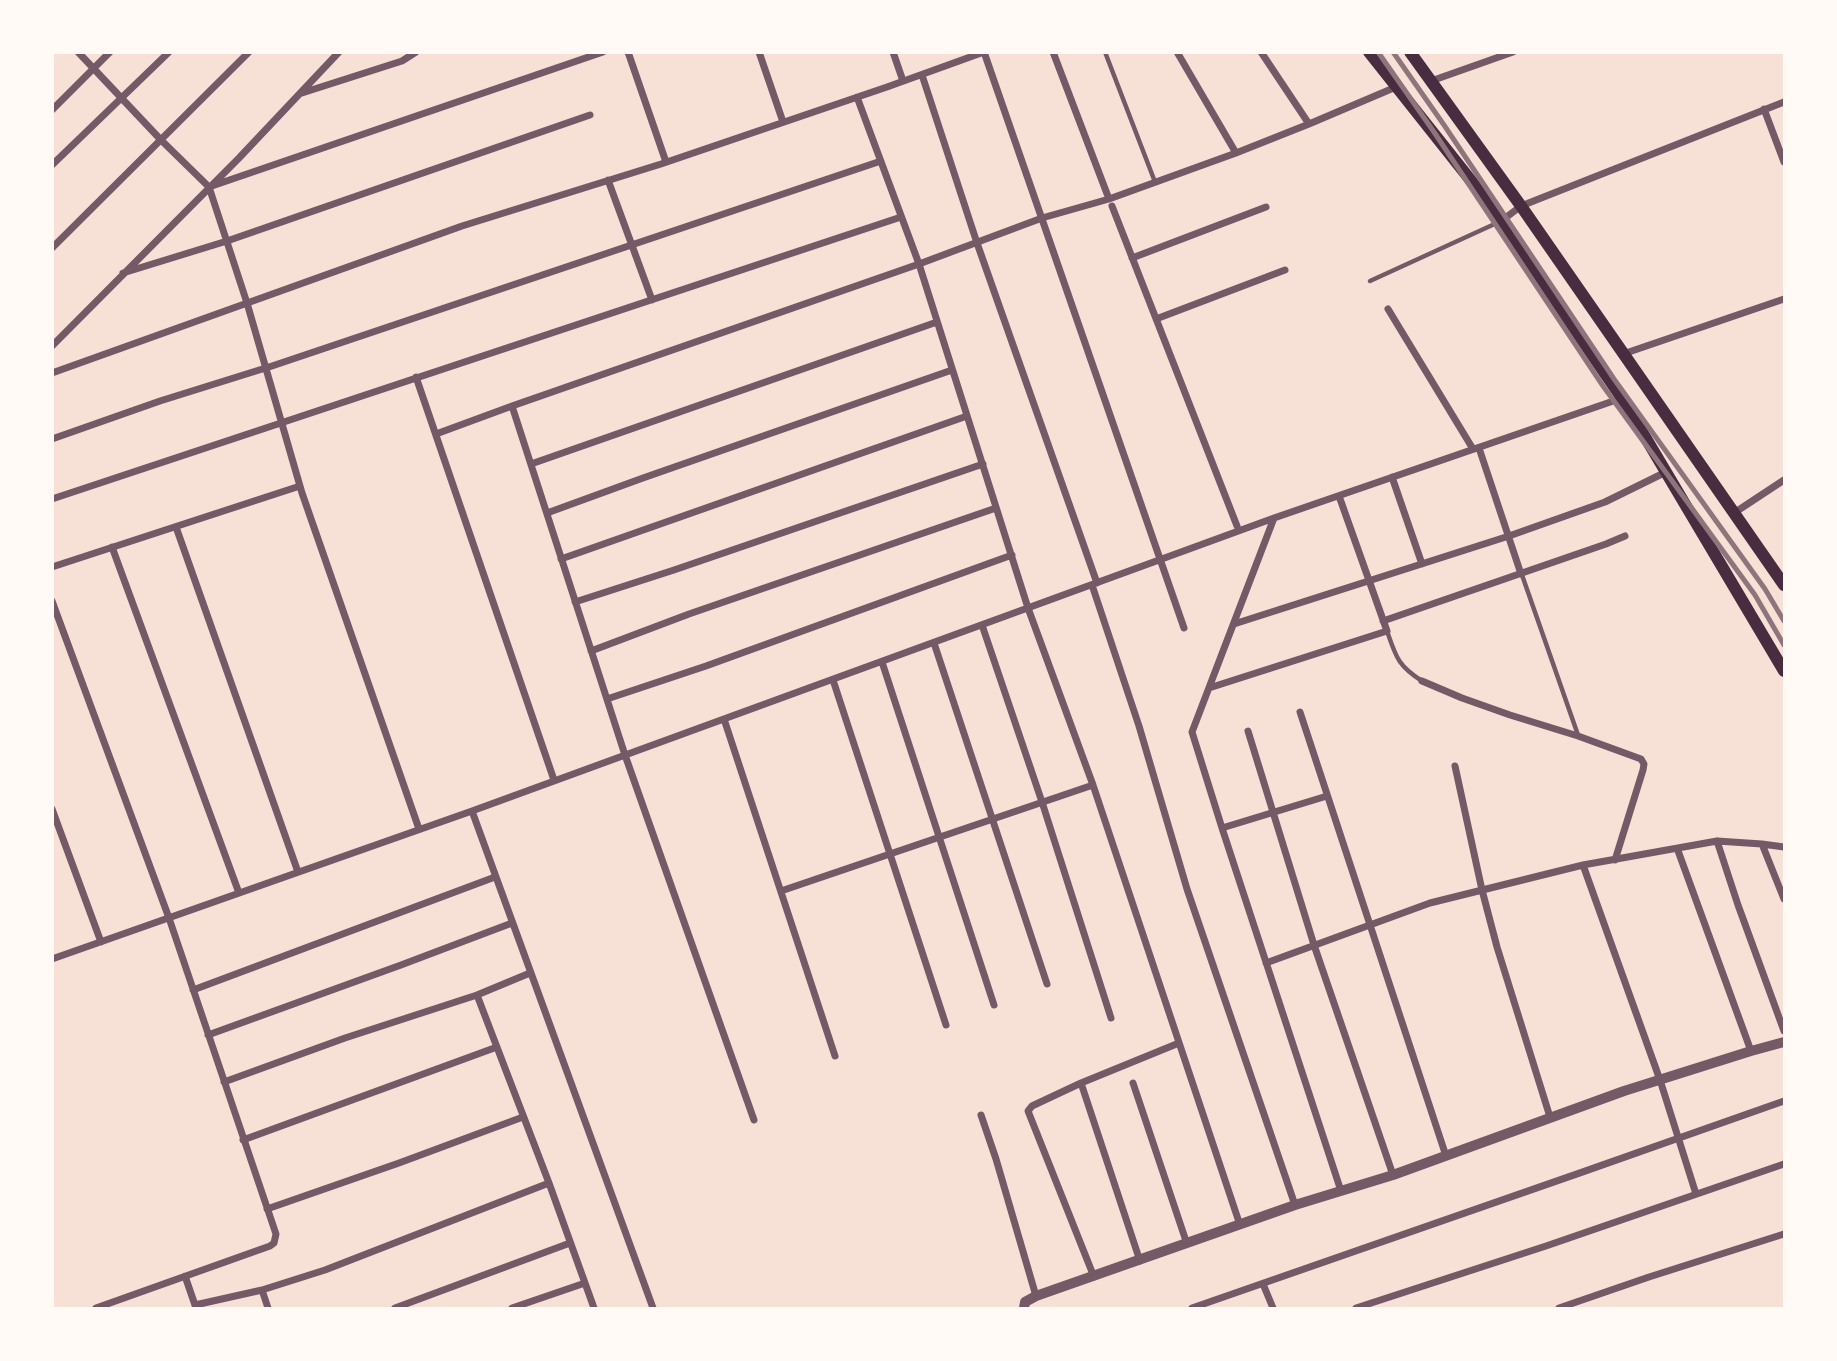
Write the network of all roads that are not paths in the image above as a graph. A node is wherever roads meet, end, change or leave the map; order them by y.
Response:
1 (78, 52) edge
2 (110, 52) edge
3 (169, 52) edge
4 (248, 52) edge
5 (339, 52) edge
6 (416, 52) edge
7 (603, 52) edge
8 (628, 52) edge
9 (759, 52) edge
10 (893, 52) edge
11 (984, 52) edge
12 (1053, 52) edge
13 (1105, 52) edge
14 (1177, 52) edge
15 (1261, 52) edge
16 (1369, 52) edge
17 (1410, 52) edge
18 (1513, 52) edge
19 (93, 69) junction
20 (922, 75) junction
21 (903, 81) junction
22 (1431, 81) junction
23 (1396, 87) junction
24 (301, 93) junction
25 (857, 97) junction
26 (121, 99) junction
27 (1784, 102) edge
28 (1763, 109) junction
29 (52, 110) edge
30 (590, 116) dead end
31 (783, 122) junction
32 (1309, 124) junction
33 (160, 140) junction
34 (1236, 153) junction
35 (881, 161) junction
36 (666, 162) junction
37 (1784, 162) edge
38 (52, 165) edge
39 (608, 180) junction
40 (1155, 183) junction
41 (209, 187) junction
42 (1110, 203) junction
43 (1521, 206) junction
44 (1266, 207) dead end
45 (901, 218) junction
46 (1042, 218) junction
47 (1500, 222) junction
48 (227, 241) junction
49 (977, 243) junction
50 (632, 245) junction
51 (52, 248) edge
52 (1132, 258) junction
53 (919, 264) junction
54 (1285, 270) dead end
55 (123, 273) junction
56 (1370, 281) dead end
57 (1784, 299) edge
58 (652, 300) junction
59 (247, 303) junction
60 (1388, 309) dead end
61 (1156, 319) junction
62 (937, 322) junction
63 (52, 346) edge
64 (1623, 354) junction
65 (265, 369) junction
66 (953, 370) junction
67 (52, 373) edge
68 (416, 377) junction
69 (1622, 398) junction
70 (512, 406) junction
71 (967, 416) junction
72 (281, 422) junction
73 (436, 434) junction
74 (52, 439) edge
75 (1476, 449) junction
76 (531, 464) junction
77 (983, 464) junction
78 (1666, 472) junction
79 (1392, 477) junction
80 (1784, 480) edge
81 (300, 486) junction
82 (1339, 496) junction
83 (52, 499) edge
84 (996, 508) junction
85 (547, 513) junction
86 (1734, 513) junction
87 (1274, 518) junction
88 (176, 527) junction
89 (1238, 528) junction
90 (1509, 536) junction
91 (1625, 536) dead end
92 (112, 547) junction
93 (1012, 555) junction
94 (561, 559) junction
95 (1161, 559) junction
96 (1422, 564) junction
97 (52, 567) edge
98 (1521, 573) junction
99 (1369, 582) junction
100 (1095, 584) junction
101 (1784, 585) edge
102 (52, 601) edge
103 (575, 602) junction
104 (1028, 608) junction
105 (1383, 621) junction
106 (1234, 624) junction
107 (982, 625) junction
108 (1184, 628) dead end
109 (1387, 631) junction
110 (934, 643) junction
111 (591, 650) junction
112 (882, 662) junction
113 (1784, 671) edge
114 (833, 680) junction
115 (1422, 681) joint
116 (1209, 688) junction
117 (607, 699) junction
118 (1300, 712) dead end
119 (724, 719) junction
120 (1248, 732) dead end
121 (1578, 736) junction
122 (625, 755) junction
123 (1455, 766) dead end
124 (554, 780) junction
125 (1093, 785) junction
126 (1327, 796) junction
127 (1042, 802) junction
128 (52, 809) edge
129 (472, 811) junction
130 (1273, 814) junction
131 (992, 820) junction
132 (1222, 828) junction
133 (419, 829) junction
134 (940, 838) junction
135 (1717, 841) junction
136 (1762, 844) junction
137 (1784, 847) edge
138 (1677, 848) junction
139 (890, 854) junction
140 (1615, 860) junction
141 (1583, 865) junction
142 (298, 872) junction
143 (495, 877) junction
144 (1482, 890) junction
145 (781, 891) junction
146 (239, 893) junction
147 (1784, 899) edge
148 (169, 918) junction
149 (512, 923) junction
150 (1369, 924) junction
151 (101, 942) junction
152 (1314, 945) junction
153 (52, 959) edge
154 (1266, 962) junction
155 (530, 973) junction
156 (1047, 984) dead end
157 (193, 990) junction
158 (477, 995) junction
159 (994, 1005) dead end
160 (1111, 1018) dead end
161 (946, 1026) dead end
162 (1784, 1031) edge
163 (208, 1035) junction
164 (1784, 1042) edge
165 (1179, 1043) junction
166 (497, 1046) junction
167 (1751, 1051) junction
168 (835, 1056) dead end
169 (1660, 1080) junction
170 (224, 1082) junction
171 (1081, 1083) junction
172 (1133, 1083) dead end
173 (1784, 1101) edge
174 (981, 1115) dead end
175 (523, 1117) junction
176 (1550, 1118) junction
177 (754, 1120) dead end
178 (243, 1140) junction
179 (1679, 1140) junction
180 (1446, 1156) junction
181 (1784, 1164) edge
182 (1393, 1175) junction
183 (549, 1183) junction
184 (1341, 1191) junction
185 (1696, 1194) junction
186 (1296, 1205) junction
187 (267, 1209) junction
188 (1240, 1225) junction
189 (1784, 1234) edge
190 (570, 1243) junction
191 (1187, 1244) junction
192 (1140, 1261) junction
193 (185, 1276) junction
194 (1094, 1277) junction
195 (585, 1283) junction
196 (1263, 1284) junction
197 (262, 1290) junction
198 (1036, 1296) junction
199 (195, 1307) edge
200 (96, 1308) edge
201 (268, 1308) edge
202 (395, 1308) edge
203 (512, 1308) edge
204 (594, 1308) edge
205 (652, 1308) edge
206 (1024, 1308) edge
207 (1192, 1308) edge
208 (1273, 1308) edge
209 (1356, 1308) edge
210 (1559, 1308) edge

1 - 19 street
2 - 19 street
3 - 26 street
4 - 33 street
5 - 24 street
6 - 24 street
7 - 41 street
8 - 36 street
9 - 31 street
10 - 21 street
11 - 20 street
11 - 46 street
12 - 42 street
13 - 40 lane
14 - 34 street
15 - 32 street
16 - 23 main road
17 - 22 main road
18 - 22 street
19 - 26 street
19 - 29 street
20 - 21 street
20 - 49 street
21 - 25 street
22 - 43 main road
23 - 32 street
23 - 47 main road
24 - 41 street
25 - 31 street
25 - 35 street
26 - 33 street
26 - 38 street
27 - 28 street
28 - 37 street
28 - 43 street
30 - 48 street
31 - 36 street
32 - 34 street
33 - 41 street
33 - 51 street
34 - 40 street
35 - 45 street
35 - 50 street
36 - 39 street
39 - 50 street
39 - 59 street
40 - 42 street
41 - 48 street
41 - 55 street
42 - 46 street
42 - 52 street
43 - 47 street
43 - 64 main road
44 - 52 street
45 - 53 street
45 - 58 street
46 - 49 street
46 - 95 street
47 - 56 lane
47 - 69 main road
48 - 55 street
48 - 59 street
49 - 53 street
49 - 100 street
50 - 58 street
50 - 65 street
52 - 61 street
53 - 62 street
53 - 70 street
54 - 61 street
55 - 63 street
57 - 64 street
58 - 68 street
59 - 65 street
59 - 67 street
60 - 75 street
61 - 89 street
62 - 66 street
62 - 76 street
64 - 86 main road
65 - 72 street
65 - 74 street
66 - 71 street
66 - 85 street
68 - 72 street
68 - 73 street
69 - 75 street
69 - 78 main road
70 - 73 street
70 - 76 street
71 - 77 street
71 - 94 street
72 - 81 street
72 - 83 street
73 - 124 street
75 - 79 street
75 - 90 street
76 - 85 street
77 - 84 street
77 - 103 street
78 - 90 street
78 - 113 main road
79 - 82 street
79 - 96 street
80 - 86 street
81 - 88 street
81 - 133 street
82 - 87 street
82 - 99 street
84 - 93 street
84 - 111 street
85 - 94 street
86 - 101 main road
87 - 89 street
87 - 106 street
88 - 92 street
88 - 142 street
89 - 95 street
90 - 96 street
90 - 98 street
91 - 98 street
92 - 97 street
92 - 146 street
93 - 104 street
93 - 117 street
94 - 103 street
95 - 100 street
95 - 108 street
96 - 99 street
98 - 105 street
98 - 121 lane
99 - 105 street
99 - 106 street
100 - 104 street
100 - 186 street
102 - 148 street
103 - 111 street
104 - 107 street
104 - 125 street
105 - 109 street
106 - 116 street
107 - 110 street
107 - 127 street
109 - 115 lane
109 - 116 street
110 - 112 street
110 - 131 street
111 - 117 street
112 - 114 street
112 - 134 street
114 - 119 street
114 - 139 street
115 - 121 street
116 - 132 street
117 - 122 street
118 - 126 street
119 - 122 street
119 - 145 street
120 - 130 street
121 - 140 street
122 - 124 street
122 - 177 street
123 - 144 street
124 - 129 street
125 - 127 street
125 - 165 street
126 - 130 street
126 - 150 street
127 - 131 street
127 - 160 street
128 - 151 street
129 - 133 street
129 - 143 street
130 - 132 street
130 - 152 street
131 - 134 street
131 - 156 street
132 - 154 street
133 - 142 street
134 - 139 street
134 - 159 street
135 - 136 street
135 - 138 street
135 - 162 street
136 - 137 street
136 - 147 street
138 - 140 street
138 - 167 street
139 - 145 street
139 - 161 street
140 - 141 street
141 - 144 street
141 - 169 street
142 - 146 street
143 - 149 street
143 - 157 street
144 - 150 street
144 - 176 street
145 - 168 street
146 - 148 street
148 - 151 street
148 - 157 street
149 - 155 street
149 - 163 street
150 - 152 street
150 - 180 street
151 - 153 street
152 - 154 street
152 - 182 street
154 - 184 street
155 - 158 street
155 - 205 street
157 - 163 street
158 - 166 street
158 - 170 street
163 - 170 street
164 - 167 street
165 - 171 street
165 - 188 street
166 - 175 street
166 - 178 street
167 - 169 street
169 - 176 street
169 - 179 street
170 - 178 street
171 - 192 street
171 - 194 street
172 - 191 street
173 - 179 street
174 - 198 street
175 - 183 street
175 - 187 street
176 - 180 street
178 - 187 street
179 - 185 street
179 - 196 street
180 - 182 street
181 - 185 street
182 - 184 street
183 - 190 street
183 - 197 street
184 - 186 street
185 - 209 street
186 - 188 street
187 - 193 street
188 - 191 street
189 - 210 street
190 - 195 street
190 - 202 street
191 - 192 street
192 - 194 street
193 - 199 street
193 - 200 street
194 - 198 street
195 - 203 street
195 - 204 street
196 - 207 street
196 - 208 street
197 - 199 street
197 - 201 street
198 - 206 street

